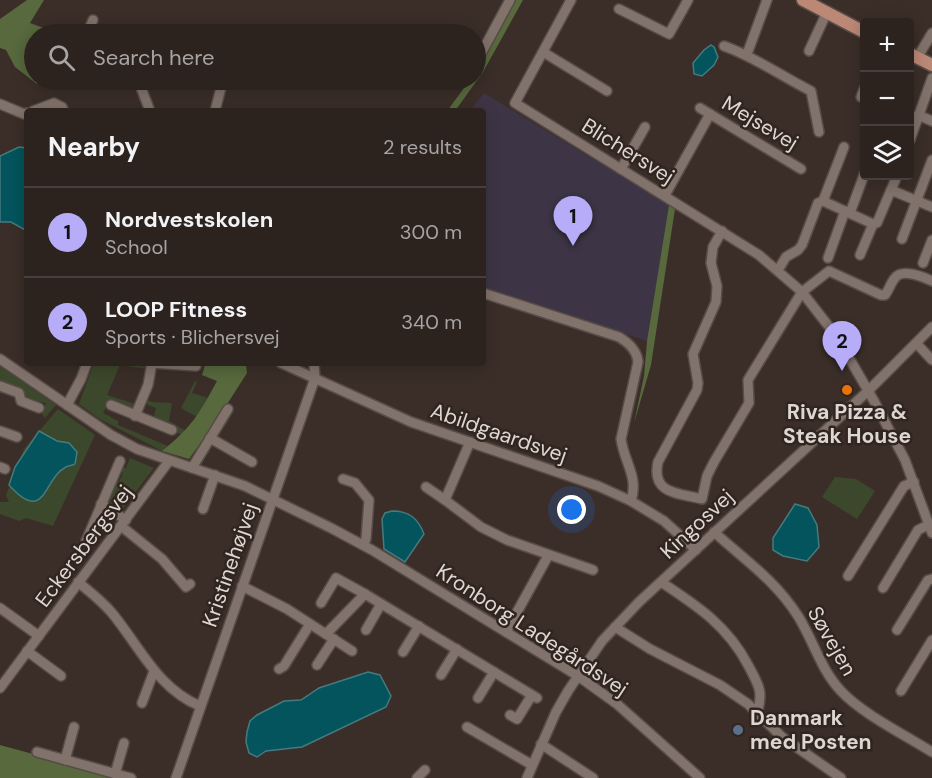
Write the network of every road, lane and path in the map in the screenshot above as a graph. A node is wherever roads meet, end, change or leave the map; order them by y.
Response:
1 (510, 0) edge
2 (571, 0) edge
3 (688, 0) edge
4 (767, 0) edge
5 (803, 0) edge
6 (619, 9) dead end
7 (827, 12) junction
8 (93, 20) dead end
9 (91, 24) edge
10 (860, 30) edge
11 (932, 33) edge
12 (486, 44) edge
13 (724, 46) dead end
14 (809, 51) dead end
15 (543, 52) junction
16 (747, 54) junction
17 (914, 55) edge
18 (914, 56) edge
19 (932, 65) edge
20 (932, 78) edge
21 (142, 90) edge
22 (220, 90) edge
23 (608, 91) dead end
24 (0, 104) edge
25 (41, 108) edge
26 (62, 108) edge
27 (149, 108) edge
28 (216, 108) edge
29 (700, 108) dead end
30 (24, 114) edge
31 (710, 114) junction
32 (918, 115) junction
33 (932, 121) edge
34 (914, 126) edge
35 (645, 127) dead end
36 (819, 132) dead end
37 (844, 147) dead end
38 (932, 160) edge
39 (621, 169) junction
40 (801, 169) dead end
41 (862, 180) edge
42 (895, 180) edge
43 (891, 190) junction
44 (665, 195) junction
45 (823, 201) junction
46 (916, 201) junction
47 (932, 207) edge
48 (847, 212) junction
49 (873, 224) junction
50 (722, 231) junction
51 (902, 238) dead end
52 (932, 240) edge
53 (860, 255) dead end
54 (828, 258) dead end
55 (923, 263) dead end
56 (778, 270) junction
57 (932, 281) edge
58 (802, 292) junction
59 (486, 294) edge
60 (932, 327) edge
61 (917, 344) junction
62 (0, 359) edge
63 (932, 360) edge
64 (86, 366) edge
65 (151, 366) edge
66 (288, 366) edge
67 (314, 366) edge
68 (315, 378) junction
69 (0, 386) edge
70 (868, 391) junction
71 (67, 405) junction
72 (111, 405) dead end
73 (39, 408) dead end
74 (228, 409) dead end
75 (135, 416) junction
76 (172, 430) dead end
77 (0, 431) edge
78 (16, 437) dead end
79 (210, 438) junction
80 (470, 442) junction
81 (120, 461) dead end
82 (168, 461) junction
83 (252, 462) dead end
84 (192, 468) junction
85 (215, 476) junction
86 (343, 479) dead end
87 (914, 482) junction
88 (426, 487) dead end
89 (273, 499) junction
90 (445, 500) junction
91 (631, 501) junction
92 (101, 504) junction
93 (203, 509) dead end
94 (123, 523) junction
95 (931, 528) edge
96 (714, 532) junction
97 (86, 541) dead end
98 (363, 545) junction
99 (696, 550) junction
100 (548, 555) junction
101 (593, 570) dead end
102 (848, 576) dead end
103 (932, 579) edge
104 (78, 582) junction
105 (661, 582) junction
106 (190, 584) dead end
107 (242, 586) junction
108 (883, 588) dead end
109 (365, 594) junction
110 (321, 603) dead end
111 (381, 604) junction
112 (0, 608) edge
113 (310, 624) junction
114 (419, 626) junction
115 (615, 627) junction
116 (366, 630) dead end
117 (897, 630) dead end
118 (506, 632) junction
119 (39, 636) junction
120 (330, 636) junction
121 (932, 640) edge
122 (457, 649) junction
123 (27, 651) junction
124 (352, 651) dead end
125 (403, 652) dead end
126 (317, 665) dead end
127 (279, 669) dead end
128 (154, 671) junction
129 (494, 672) junction
130 (441, 675) dead end
131 (61, 676) dead end
132 (578, 676) junction
133 (0, 688) edge
134 (901, 691) dead end
135 (478, 698) dead end
136 (142, 703) dead end
137 (200, 706) junction
138 (757, 713) junction
139 (510, 715) dead end
140 (74, 727) dead end
141 (468, 727) dead end
142 (124, 743) dead end
143 (541, 744) junction
144 (37, 752) dead end
145 (932, 752) edge
146 (65, 760) junction
147 (532, 765) junction
148 (579, 768) junction
149 (425, 770) dead end
150 (116, 774) junction
151 (131, 778) edge
152 (176, 778) edge
153 (417, 778) edge
154 (527, 778) edge
155 (576, 778) edge
156 (593, 778) edge
157 (700, 778) edge
158 (841, 778) edge

1 - 12 street
2 - 15 street
3 - 6 street
4 - 16 street
5 - 7 main road
7 - 10 main road
7 - 14 street
8 - 9 street
11 - 17 street
13 - 16 street
15 - 23 street
15 - 39 street, Blichersvej
16 - 36 street
18 - 19 main road
20 - 32 street
21 - 27 street
22 - 28 street
24 - 30 street
25 - 26 street
29 - 31 street, Mejsevej
31 - 40 street, Mejsevej
31 - 44 street
32 - 33 street
32 - 34 street
35 - 39 street
37 - 45 street
38 - 46 street
39 - 44 street, Blichersvej
41 - 48 street
42 - 43 street
43 - 46 street
43 - 49 street
44 - 50 street, Blichersvej
45 - 48 street
45 - 56 street
46 - 47 street
46 - 51 street
48 - 49 street
48 - 54 street
49 - 53 street
50 - 56 street, Blichersvej
50 - 58 street
52 - 55 street
56 - 58 street, Blichersvej
57 - 58 street
58 - 70 street, Blichersvej
59 - 91 street
60 - 61 street, Kingosvej
61 - 63 street
61 - 70 street, Kingosvej
62 - 71 street, Kronborg Ladegårdsvej
64 - 71 street
65 - 75 street
66 - 68 street, Abildgaardsvej
67 - 68 street, Kristinehøjvej
68 - 80 street, Abildgaardsvej
68 - 89 street, Kristinehøjvej
69 - 73 street
70 - 87 street, Blichersvej
70 - 96 street, Kingosvej
71 - 82 street, Kronborg Ladegårdsvej
72 - 75 street
74 - 79 street
75 - 76 street
77 - 78 street
79 - 83 street
79 - 84 street
80 - 90 street
80 - 91 street, Abildgaardsvej
81 - 92 street
82 - 84 street, Kronborg Ladegårdsvej
82 - 94 street, Eckersbergsvej
84 - 85 street, Kronborg Ladegårdsvej
85 - 89 street, Kronborg Ladegårdsvej
85 - 93 street
86 - 98 street
87 - 95 street, Blichersvej
87 - 102 street
88 - 90 street
89 - 98 street, Kronborg Ladegårdsvej
89 - 107 street, Kristinehøjvej
90 - 100 street
91 - 99 street, Abildgaardsvej
92 - 94 street
92 - 97 street
94 - 104 street, Eckersbergsvej
94 - 106 street
95 - 108 street, Blichersvej
96 - 99 street, Kingosvej
96 - 145 street, Søvejen
98 - 118 street, Kronborg Ladegårdsvej
99 - 105 street, Kingosvej
100 - 101 street
100 - 118 street
103 - 117 street
104 - 119 street, Eckersbergsvej
104 - 128 street
105 - 115 street, Kingosvej
105 - 138 street
107 - 113 street
107 - 137 street, Kristinehøjvej
109 - 110 street
109 - 111 street
109 - 120 street
111 - 114 street
111 - 116 street
112 - 119 street
113 - 120 street
113 - 127 street
114 - 122 street
114 - 125 street
115 - 132 street, Kingosvej
115 - 138 street
118 - 132 street, Kronborg Ladegårdsvej
119 - 123 street, Eckersbergsvej
120 - 124 street
120 - 126 street
121 - 134 street
122 - 129 street
122 - 130 street
123 - 131 street
123 - 133 street, Eckersbergsvej
128 - 136 street
128 - 137 street
129 - 135 street
129 - 139 street
132 - 143 street, Kingosvej
132 - 157 street, Kronborg Ladegårdsvej
137 - 152 street, Kristinehøjvej
138 - 158 street
140 - 146 street
141 - 147 street
142 - 150 street
143 - 147 street, Kingosvej
143 - 148 street
144 - 146 street
146 - 150 street
147 - 154 street, Kingosvej
148 - 155 street
148 - 156 street
149 - 153 street
150 - 151 street

